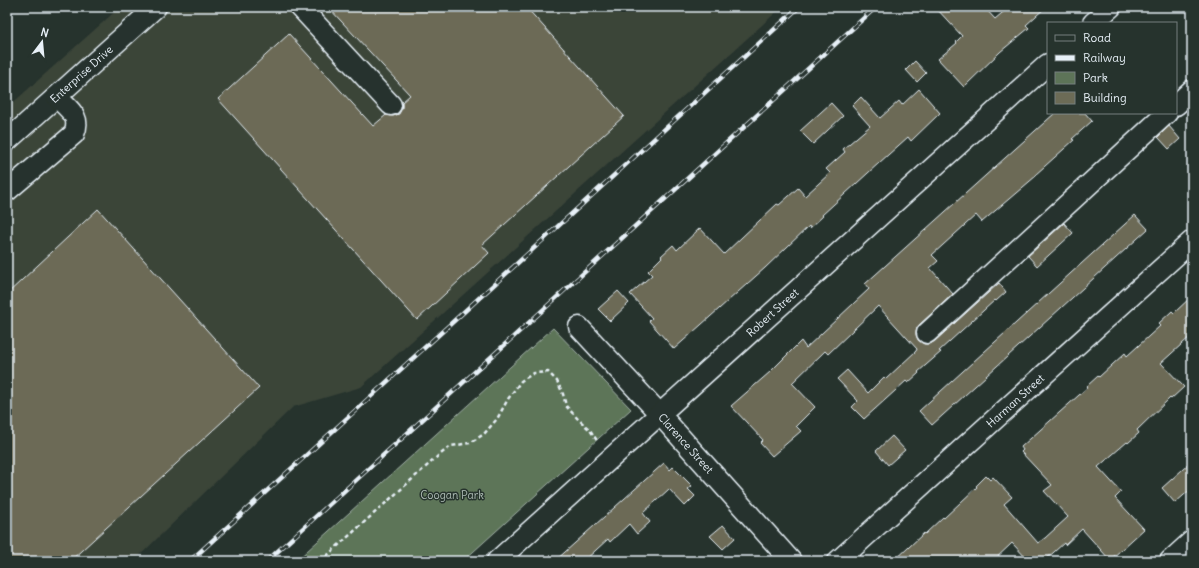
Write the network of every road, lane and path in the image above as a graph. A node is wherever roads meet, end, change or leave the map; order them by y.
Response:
1 (156, 7) edge
2 (300, 7) edge
3 (1111, 7) edge
4 (1094, 22) edge
5 (1047, 65) edge
6 (1192, 90) edge
7 (57, 97) junction
8 (1177, 104) edge
9 (391, 105) dead end
10 (1166, 114) edge
11 (7, 141) edge
12 (7, 191) edge
13 (1192, 241) edge
14 (579, 327) dead end
15 (927, 334) dead end
16 (658, 414) junction
17 (598, 442) dead end
18 (1192, 541) edge
19 (321, 561) edge
20 (497, 561) edge
21 (791, 561) edge
22 (838, 561) edge
23 (1170, 561) edge

1 - 7 street, Enterprise Drive
2 - 9 street
3 - 4 street
5 - 16 street, Robert Street
6 - 8 street
7 - 11 street, Enterprise Drive
7 - 12 street
10 - 15 street
13 - 22 street, Harman Street
14 - 16 street, Clarence Street
16 - 20 street, Robert Street
16 - 21 street, Clarence Street
17 - 19 path
18 - 23 street

